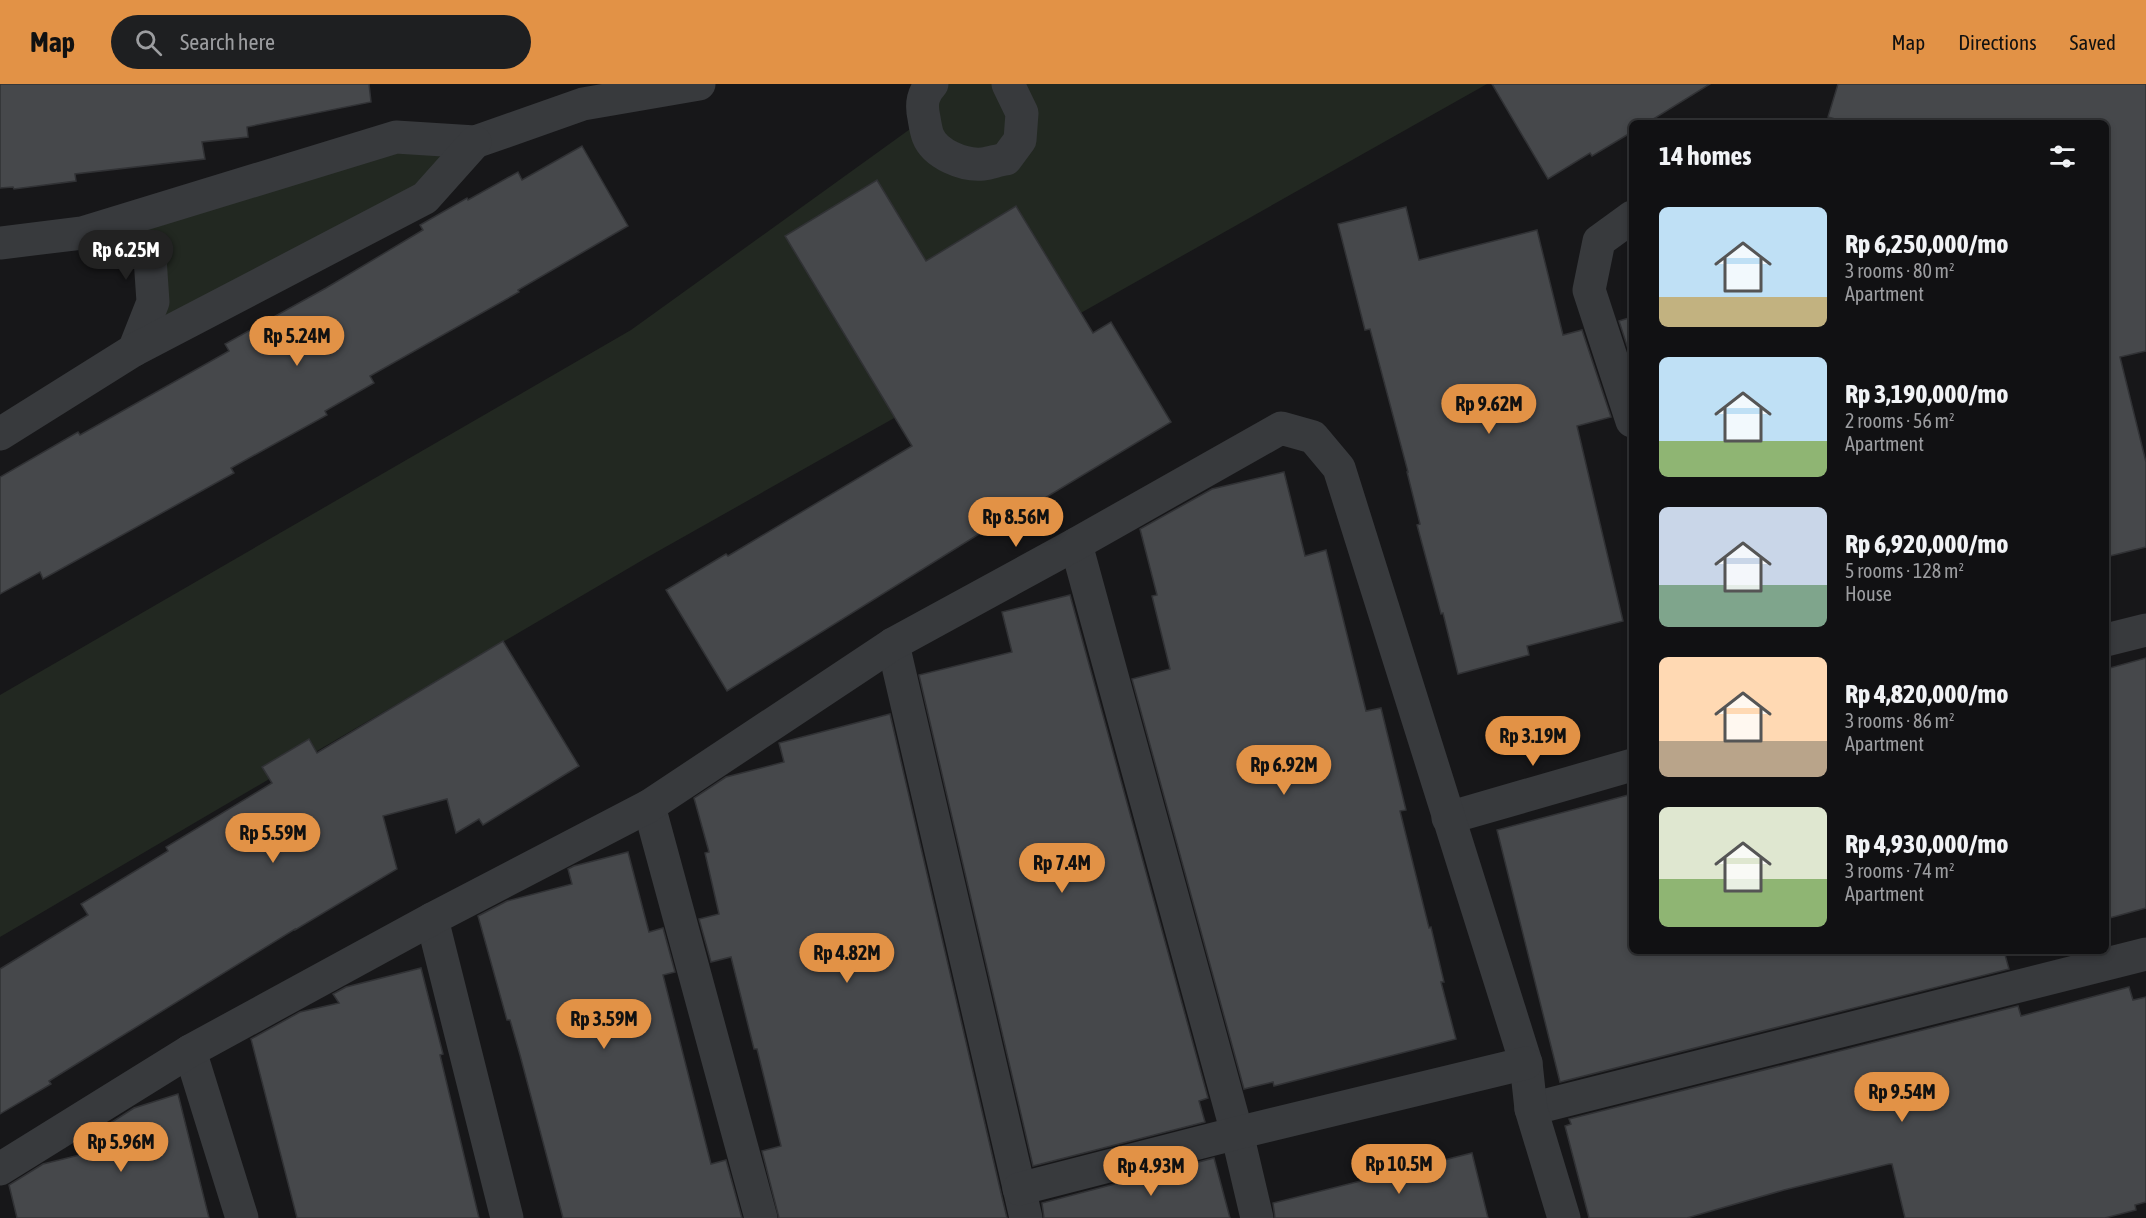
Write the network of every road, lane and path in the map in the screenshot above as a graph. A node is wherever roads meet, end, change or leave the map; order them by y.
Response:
1 (699, 84) edge
2 (1008, 84) edge
3 (919, 87) edge
4 (474, 142) junction
5 (1629, 219) edge
6 (82, 233) junction
7 (0, 243) edge
8 (134, 350) junction
9 (1629, 412) edge
10 (0, 435) edge
11 (1076, 544) junction
12 (2146, 630) edge
13 (2109, 639) edge
14 (893, 644) junction
15 (1629, 766) edge
16 (649, 806) junction
17 (1448, 818) junction
18 (432, 919) junction
19 (2146, 954) edge
20 (190, 1051) junction
21 (1526, 1063) junction
22 (1531, 1109) junction
23 (1237, 1133) junction
24 (0, 1169) edge
25 (1023, 1203) edge
26 (242, 1218) edge
27 (507, 1218) edge
28 (761, 1218) edge
29 (1257, 1218) edge
30 (1564, 1218) edge

1 - 4 street
2 - 3 street
4 - 6 street
4 - 8 street
5 - 9 street
6 - 7 street
6 - 8 street
8 - 10 street
11 - 14 street
11 - 17 street
11 - 23 street
12 - 13 street
14 - 16 street
14 - 25 street
15 - 17 street
16 - 18 street
16 - 28 street
17 - 21 street
18 - 20 street
18 - 27 street
19 - 22 street
20 - 24 street
20 - 26 street
21 - 22 street
21 - 23 street
22 - 30 street
23 - 25 street
23 - 29 street

